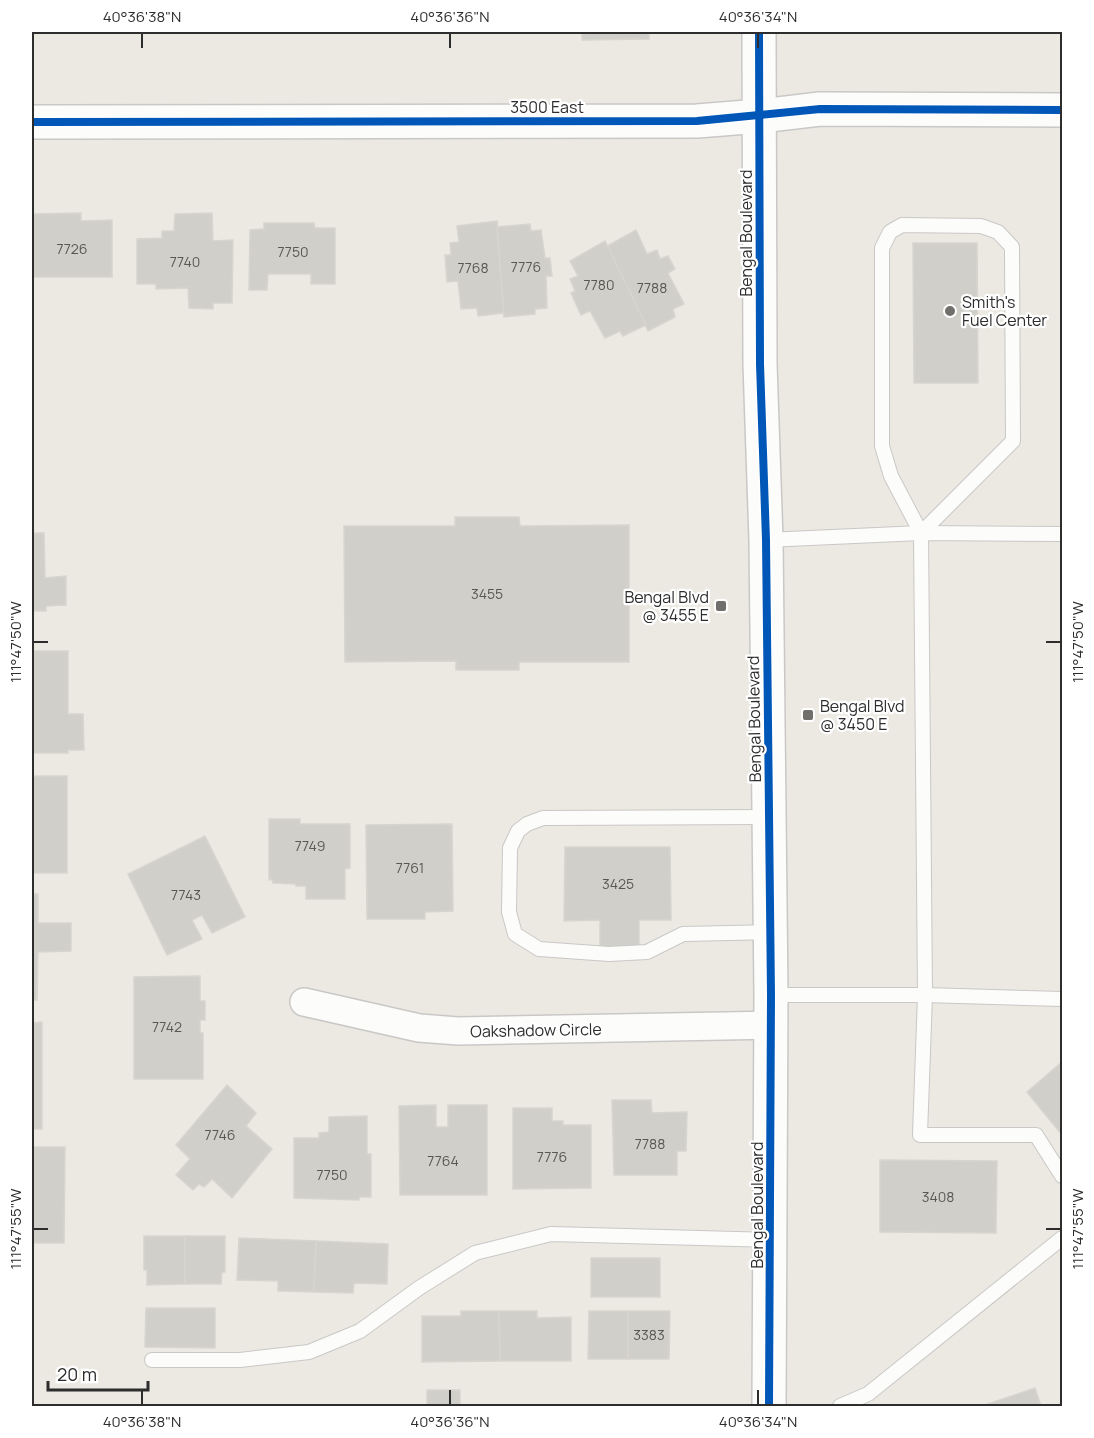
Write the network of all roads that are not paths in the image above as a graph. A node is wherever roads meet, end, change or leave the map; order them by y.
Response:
1 (759, 32) edge
2 (1062, 110) edge
3 (760, 116) junction
4 (32, 122) edge
5 (921, 533) junction
6 (1062, 534) edge
7 (766, 540) junction
8 (768, 817) junction
9 (770, 932) junction
10 (925, 995) junction
11 (1062, 999) edge
12 (304, 1002) dead end
13 (771, 1010) junction
14 (1062, 1176) edge
15 (1062, 1238) edge
16 (770, 1240) junction
17 (152, 1360) dead end
18 (768, 1407) edge
19 (840, 1407) edge

1 - 3 main road, Bengal Boulevard
2 - 3 main road, 3500 East
3 - 4 main road, 3500 East
3 - 7 main road, Bengal Boulevard
5 - 5 lane
5 - 6 lane
5 - 7 lane
5 - 10 lane
7 - 8 main road, Bengal Boulevard
8 - 9 main road, Bengal Boulevard
8 - 9 lane
9 - 13 main road, Bengal Boulevard
10 - 11 lane
10 - 13 lane
10 - 14 lane
12 - 13 street, Oakshadow Circle
13 - 16 main road, Bengal Boulevard
15 - 19 lane
16 - 17 lane
16 - 18 main road, Bengal Boulevard

